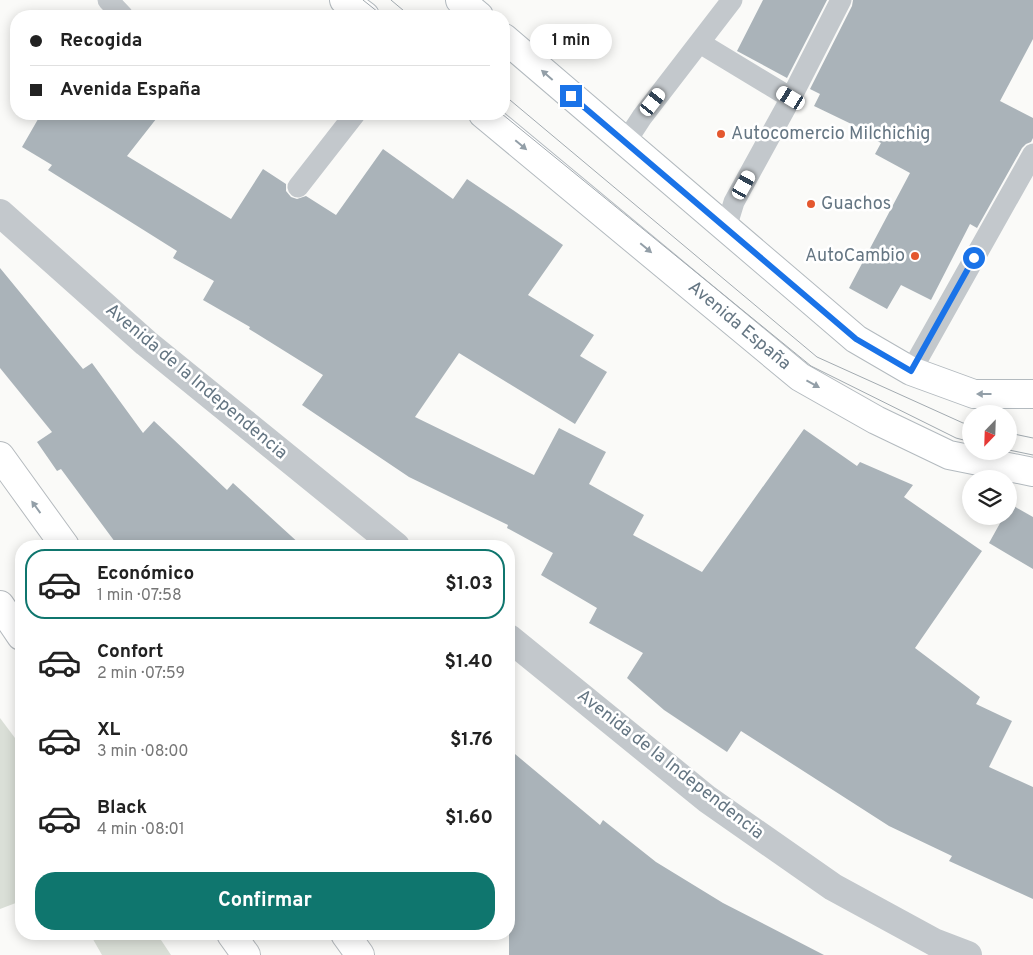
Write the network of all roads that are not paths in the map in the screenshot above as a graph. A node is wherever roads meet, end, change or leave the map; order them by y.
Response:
1 (108, 0) edge
2 (344, 0) edge
3 (460, 0) edge
4 (732, 0) edge
5 (841, 0) edge
6 (117, 10) edge
7 (357, 10) edge
8 (472, 10) edge
9 (510, 43) edge
10 (700, 43) junction
11 (791, 98) junction
12 (350, 120) edge
13 (490, 120) edge
14 (625, 143) junction
15 (1033, 154) edge
16 (298, 187) dead end
17 (0, 213) edge
18 (726, 228) junction
19 (911, 371) junction
20 (1033, 394) edge
21 (0, 456) edge
22 (1033, 472) edge
23 (61, 540) edge
24 (389, 540) edge
25 (0, 605) edge
26 (15, 627) edge
27 (515, 643) edge
28 (235, 940) edge
29 (349, 940) edge
30 (246, 955) edge
31 (360, 955) edge
32 (968, 955) edge

1 - 6 lane
2 - 7 main road
3 - 8 main road
4 - 10 lane
5 - 11 lane
14 -> 9 main road
10 - 11 lane
10 - 14 lane
11 - 18 lane
12 - 16 lane
13 -> 22 main road, Avenida España
14 - 18 main road
15 - 19 lane
17 - 24 street, Avenida de la Independencia
18 - 19 main road
20 -> 19 main road
23 -> 21 main road
25 - 26 main road
27 - 32 street, Avenida de la Independencia
28 - 30 main road
29 - 31 main road

